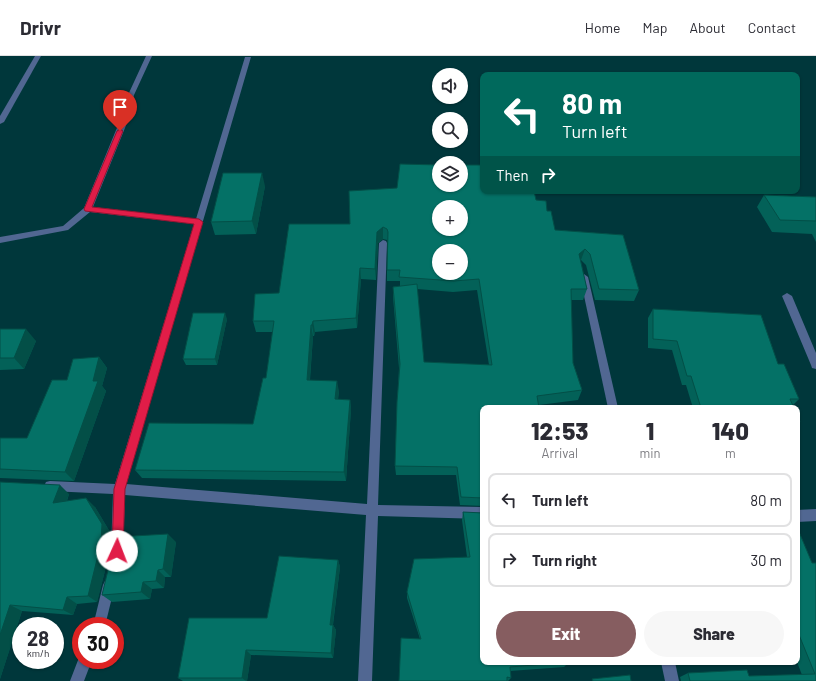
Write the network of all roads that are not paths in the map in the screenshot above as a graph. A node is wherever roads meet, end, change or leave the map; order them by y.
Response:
1 (38, 56) edge
2 (149, 56) edge
3 (248, 57) edge
4 (0, 122) edge
5 (88, 209) junction
6 (199, 222) junction
7 (0, 240) edge
8 (383, 243) dead end
9 (581, 265) edge
10 (788, 296) dead end
11 (816, 365) edge
12 (612, 405) edge
13 (40, 486) edge
14 (119, 489) junction
15 (372, 510) junction
16 (480, 513) edge
17 (816, 515) edge
18 (800, 516) edge
19 (116, 558) edge
20 (112, 572) edge
21 (101, 617) edge
22 (669, 665) edge
23 (82, 669) edge
24 (77, 681) edge
25 (365, 681) edge
26 (672, 681) edge

1 - 4 street
2 - 5 street
3 - 6 street
5 - 6 street
5 - 7 street
6 - 14 street
8 - 15 street
9 - 12 street
10 - 11 street
13 - 14 street
14 - 15 street
14 - 19 street
15 - 16 street
15 - 25 street
17 - 18 street
20 - 21 street
22 - 26 street
23 - 24 street

